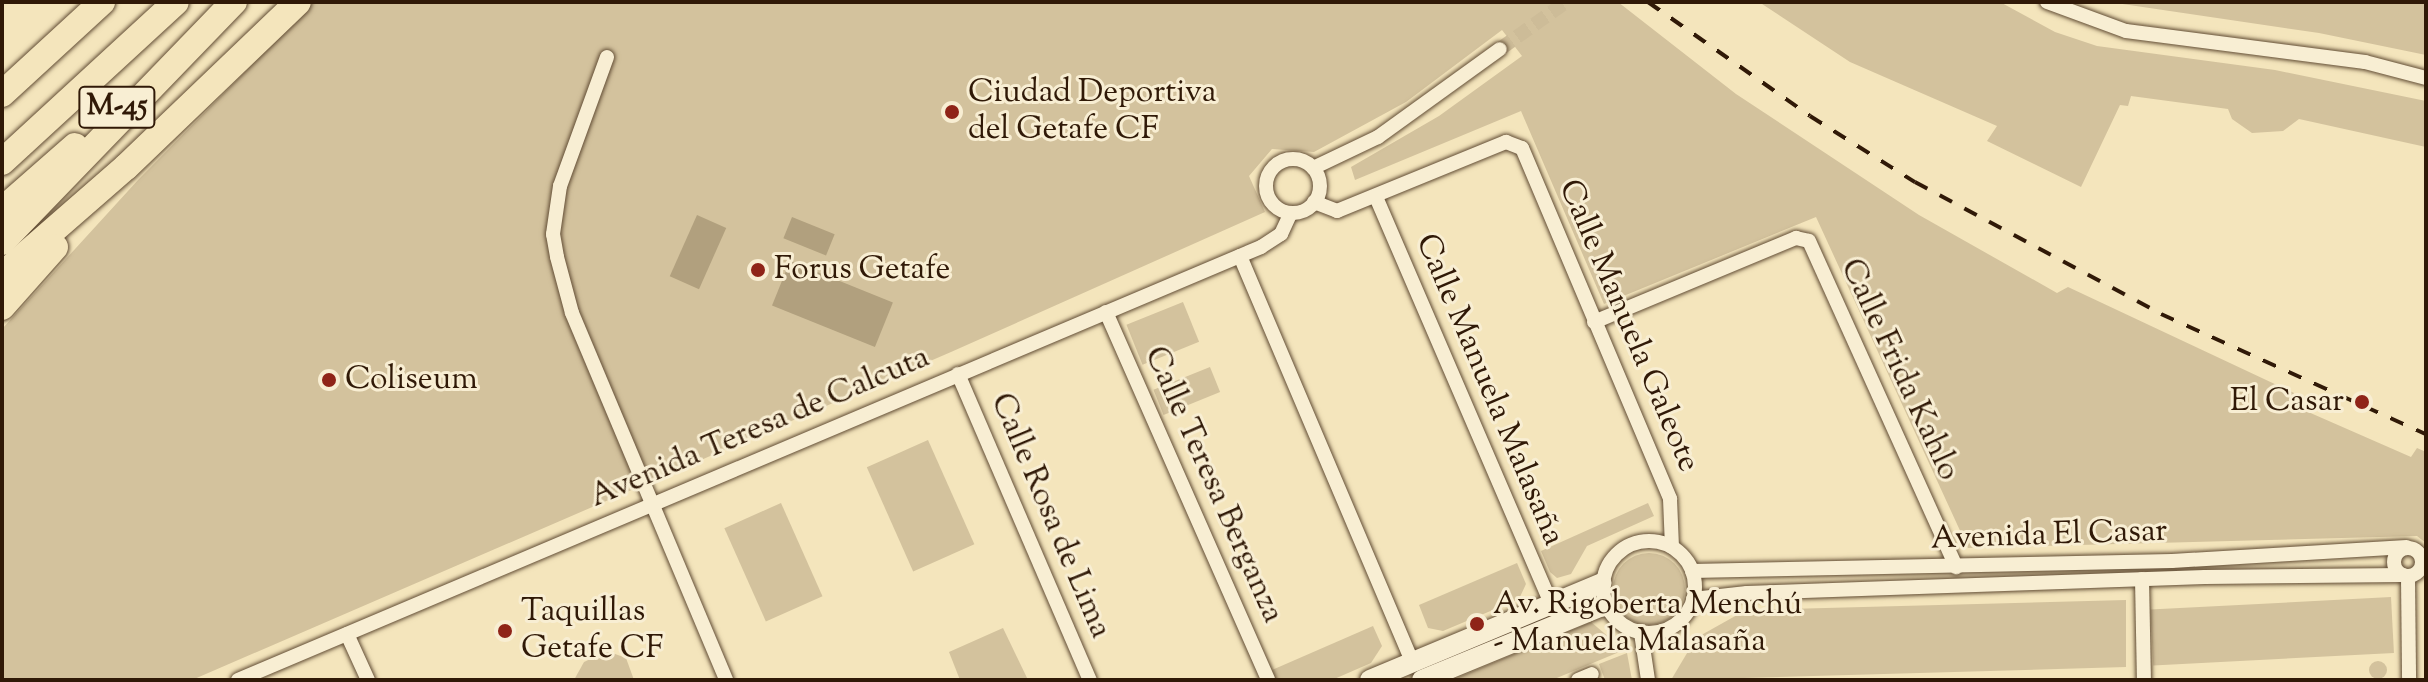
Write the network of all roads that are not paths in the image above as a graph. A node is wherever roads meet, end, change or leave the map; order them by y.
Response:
1 (94, 2) edge
2 (102, 2) edge
3 (176, 2) edge
4 (232, 2) edge
5 (298, 2) edge
6 (2047, 2) edge
7 (1500, 49) tunnel mouth
8 (607, 57) dead end
9 (2, 74) edge
10 (2426, 78) edge
11 (2, 94) edge
12 (2, 162) edge
13 (126, 167) junction
14 (1313, 168) junction
15 (1376, 197) junction
16 (1314, 202) junction
17 (2, 210) edge
18 (1291, 213) junction
19 (2, 242) edge
20 (1240, 256) junction
21 (2, 275) edge
22 (2, 307) edge
23 (1106, 312) junction
24 (1594, 322) junction
25 (958, 374) junction
26 (652, 504) junction
27 (1672, 547) junction
28 (2416, 550) edge
29 (1956, 567) junction
30 (1692, 571) junction
31 (2413, 575) edge
32 (2142, 579) junction
33 (1602, 583) junction
34 (1693, 599) junction
35 (1551, 604) junction
36 (1605, 605) junction
37 (1641, 633) junction
38 (347, 634) junction
39 (1417, 671) edge
40 (238, 680) edge
41 (368, 680) edge
42 (726, 680) edge
43 (1090, 680) edge
44 (1268, 680) edge
45 (1370, 680) edge
46 (1648, 680) edge
47 (2144, 680) edge
48 (2409, 680) edge

1 - 9 highway
2 - 11 highway
3 - 12 highway, M-45
4 - 17 highway, M-45
4 - 19 highway
5 - 13 highway
6 - 10 street
7 - 14 street
8 - 26 street
13 - 21 highway
13 - 22 highway
14 - 16 street
14 - 18 street
15 - 16 street
15 - 24 street, Calle Manuela Galeote
15 - 35 street, Calle Manuela Malasaña
16 - 18 street
18 - 20 street, Avenida Teresa de Calcuta
20 - 23 street, Avenida Teresa de Calcuta
20 - 39 street
23 - 25 street, Avenida Teresa de Calcuta
23 - 44 street, Calle Teresa Berganza
24 - 27 street, Calle Manuela Galeote
24 - 29 street, Calle Frida Kahlo
25 - 26 street, Avenida Teresa de Calcuta
25 - 43 street, Calle Rosa de Lima
26 - 38 street, Avenida Teresa de Calcuta
26 - 42 street
27 - 30 street
27 - 33 street
28 - 29 street, Avenida El Casar
28 - 31 street
28 - 31 street
29 - 30 street, Avenida El Casar
30 - 34 street
31 - 32 street, Avenida El Casar
31 - 48 street
32 - 34 street, Avenida El Casar
32 - 47 street
33 - 35 street
33 - 36 street
34 - 37 street
35 - 39 street
36 - 37 street
36 - 39 street
37 - 46 street
38 - 40 street, Avenida Teresa de Calcuta
38 - 41 street
39 - 45 street

